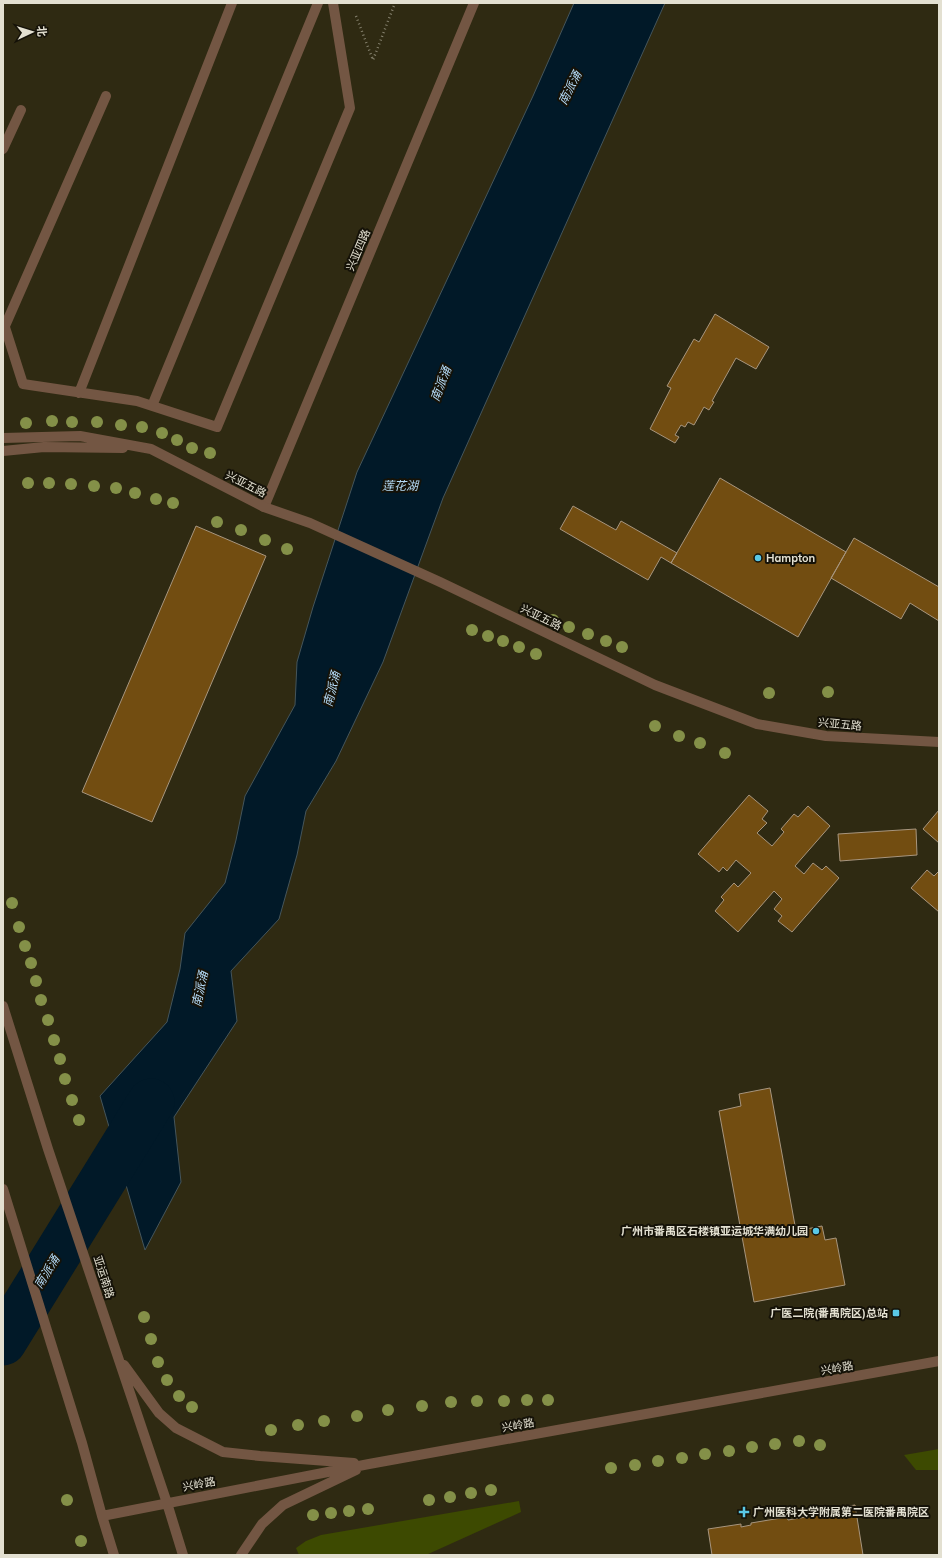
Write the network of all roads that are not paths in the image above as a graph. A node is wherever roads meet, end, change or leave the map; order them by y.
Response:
1 (232, 3) edge
2 (318, 3) edge
3 (333, 3) edge
4 (474, 3) edge
5 (106, 96) dead end
6 (21, 110) dead end
7 (3, 149) edge
8 (4, 323) edge
9 (79, 393) junction
10 (152, 406) junction
11 (3, 438) edge
12 (151, 449) junction
13 (3, 451) edge
14 (264, 507) junction
15 (939, 742) edge
16 (3, 1006) edge
17 (3, 1189) edge
18 (117, 1355) junction
19 (939, 1361) edge
20 (369, 1464) junction
21 (167, 1503) junction
22 (102, 1516) junction
23 (114, 1555) edge
24 (183, 1555) edge
25 (241, 1555) edge

1 - 9 street
2 - 10 street
3 - 10 street
4 - 14 street, 兴亚四路
5 - 8 street
6 - 7 street
8 - 9 street
9 - 10 street
11 - 12 street, 兴亚五路
12 - 13 street, 兴亚五路
12 - 14 street, 兴亚五路
14 - 15 street, 兴亚五路
16 - 18 street, 亚运南路
17 - 22 street
18 - 20 street
18 - 21 street, 亚运南路
19 - 20 street, 兴岭路
20 - 21 street, 兴岭路
20 - 25 street
21 - 22 street, 兴岭路
21 - 24 street, 亚运南路
22 - 23 street

